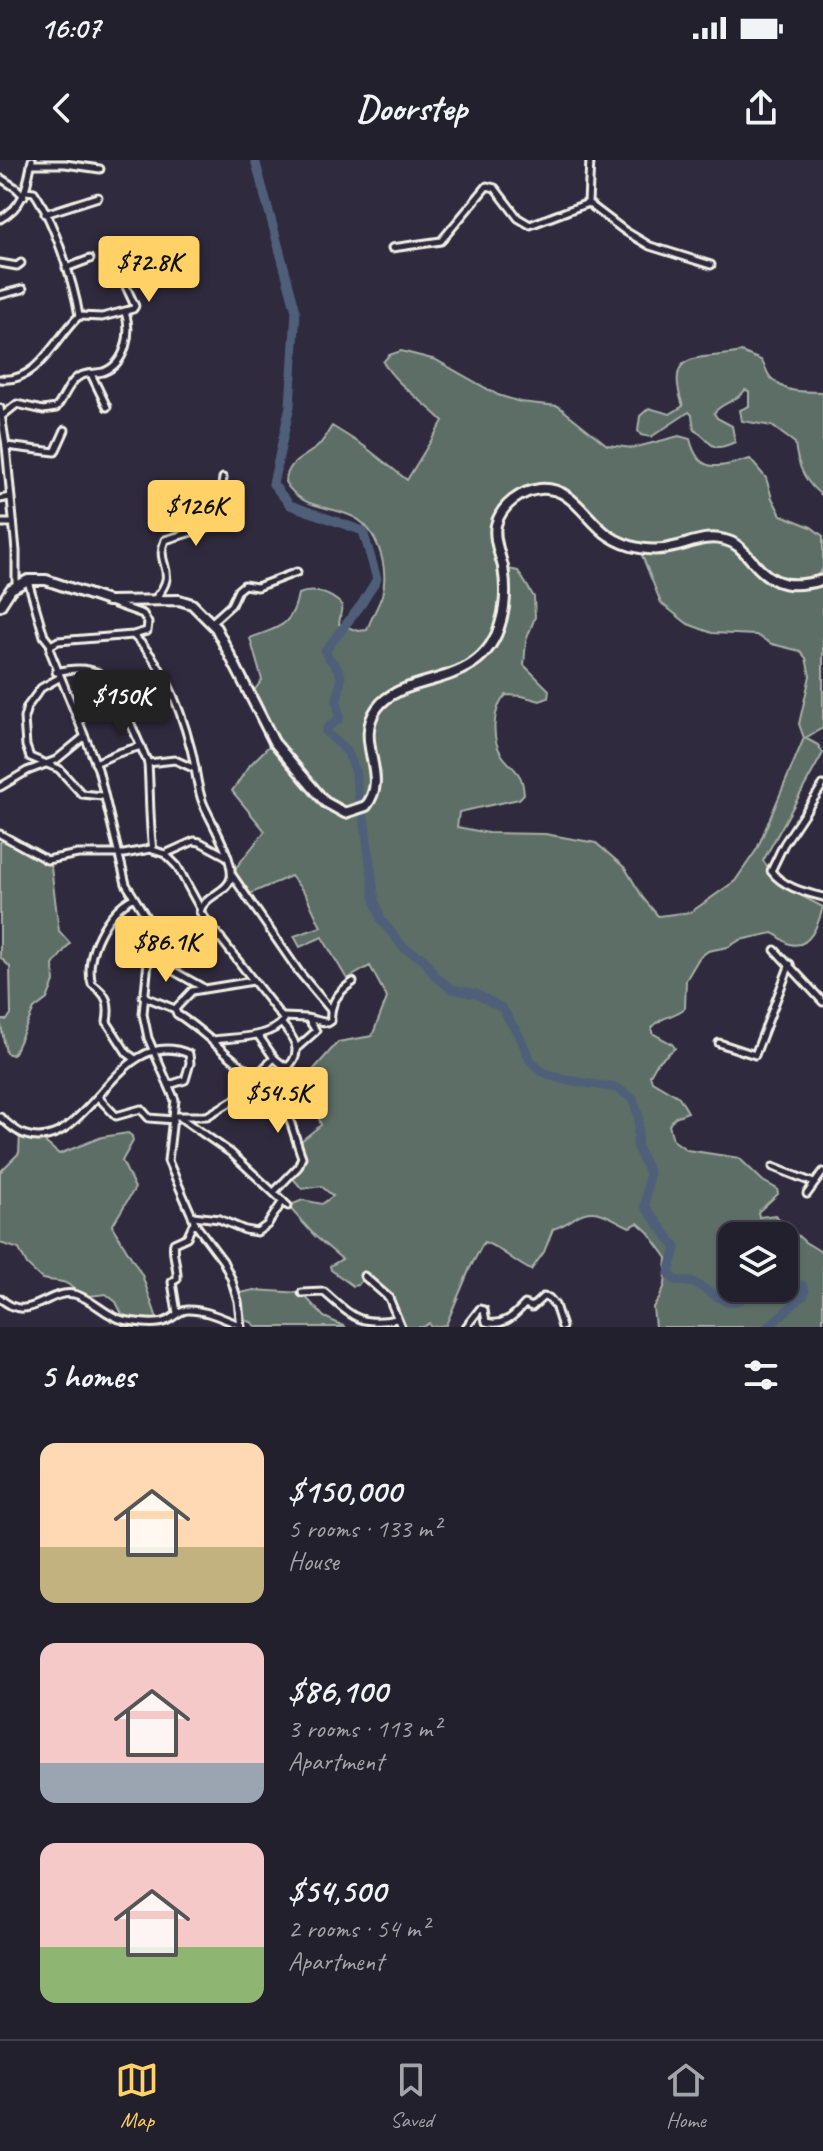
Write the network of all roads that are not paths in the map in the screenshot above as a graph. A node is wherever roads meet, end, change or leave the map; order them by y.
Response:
1 (590, 160) edge
2 (32, 162) edge
3 (100, 169) dead end
4 (2, 179) dead end
5 (25, 194) junction
6 (98, 197) dead end
7 (588, 203) junction
8 (45, 214) junction
9 (0, 219) edge
10 (392, 248) dead end
11 (90, 259) dead end
12 (0, 263) edge
13 (21, 263) dead end
14 (711, 265) dead end
15 (66, 268) junction
16 (123, 280) dead end
17 (23, 289) dead end
18 (0, 295) edge
19 (125, 312) junction
20 (79, 316) junction
21 (91, 374) junction
22 (0, 379) edge
23 (107, 407) dead end
24 (0, 408) edge
25 (2, 416) junction
26 (65, 430) dead end
27 (6, 446) junction
28 (223, 478) dead end
29 (10, 497) junction
30 (0, 499) edge
31 (0, 523) edge
32 (13, 523) junction
33 (297, 572) dead end
34 (28, 580) junction
35 (823, 580) edge
36 (16, 585) junction
37 (154, 600) junction
38 (108, 601) junction
39 (0, 606) edge
40 (212, 622) junction
41 (133, 635) junction
42 (51, 645) junction
43 (58, 675) junction
44 (84, 737) junction
45 (141, 746) junction
46 (95, 763) junction
47 (148, 763) junction
48 (43, 764) junction
49 (195, 769) junction
50 (823, 785) edge
51 (0, 787) edge
52 (102, 796) junction
53 (0, 834) edge
54 (153, 851) junction
55 (117, 854) junction
56 (165, 854) junction
57 (226, 856) junction
58 (231, 874) junction
59 (823, 897) edge
60 (133, 898) junction
61 (200, 908) junction
62 (152, 936) junction
63 (221, 938) junction
64 (775, 950) dead end
65 (150, 951) junction
66 (790, 964) junction
67 (253, 981) junction
68 (353, 982) dead end
69 (203, 988) junction
70 (143, 996) junction
71 (823, 1002) edge
72 (175, 1009) junction
73 (330, 1009) junction
74 (307, 1018) junction
75 (282, 1020) junction
76 (258, 1035) junction
77 (213, 1040) junction
78 (719, 1043) dead end
79 (297, 1048) junction
80 (153, 1050) junction
81 (274, 1058) junction
82 (135, 1059) junction
83 (256, 1076) junction
84 (169, 1085) junction
85 (98, 1097) junction
86 (0, 1117) edge
87 (176, 1118) junction
88 (773, 1167) dead end
89 (823, 1172) edge
90 (814, 1183) junction
91 (274, 1192) junction
92 (807, 1194) dead end
93 (193, 1218) junction
94 (364, 1276) dead end
95 (302, 1293) dead end
96 (0, 1298) edge
97 (177, 1313) junction
98 (397, 1319) junction
99 (240, 1326) edge
100 (401, 1327) edge
101 (466, 1327) edge
102 (562, 1327) edge

1 - 7 street
2 - 3 street
2 - 5 street
4 - 5 street
5 - 8 street
5 - 9 street
6 - 8 street
7 - 10 street
7 - 14 street
8 - 15 street
11 - 15 street
12 - 13 street
15 - 20 street
16 - 19 street
17 - 18 street
19 - 20 street
19 - 21 street
20 - 22 street
21 - 23 street
21 - 25 street
24 - 25 street
25 - 27 street
26 - 27 street
27 - 29 street
28 - 37 street
29 - 30 street
29 - 32 street
31 - 32 street
32 - 36 street
33 - 40 street
34 - 36 highway
34 - 38 highway
34 - 42 street
35 - 40 highway
36 - 39 highway
37 - 38 highway
37 - 40 highway
38 - 41 street
41 - 42 street
41 - 49 street
42 - 43 street
43 - 44 street
43 - 45 street
43 - 48 street
44 - 46 street
44 - 48 street
45 - 46 street
45 - 47 street
46 - 52 street
47 - 49 street
47 - 54 street
48 - 51 street
48 - 52 street
49 - 57 street
50 - 59 street
52 - 55 street
53 - 55 street
54 - 55 street
54 - 56 street
55 - 60 street
56 - 57 street
56 - 61 street
57 - 58 street
58 - 61 street
58 - 73 street
60 - 62 street
60 - 82 street
61 - 63 street
62 - 63 street
62 - 65 street
63 - 67 street
64 - 66 street
65 - 69 street
65 - 70 street
66 - 71 street
66 - 78 street
67 - 69 street
67 - 75 street
68 - 73 street
69 - 72 street
70 - 72 street
70 - 80 street
72 - 77 street
73 - 74 street
74 - 75 street
74 - 79 street
75 - 76 street
75 - 79 street
76 - 77 street
76 - 81 street
77 - 83 street
79 - 81 street
80 - 82 street
80 - 84 street
80 - 84 street
81 - 83 street
82 - 85 street
83 - 87 street
83 - 91 street
84 - 87 street
85 - 86 street
85 - 87 street
87 - 91 street
87 - 93 street
88 - 90 street
89 - 90 street
90 - 92 street
91 - 93 street
93 - 97 street
93 - 99 street
94 - 98 street
95 - 98 street
96 - 97 street
97 - 99 street
98 - 100 street
101 - 102 street

